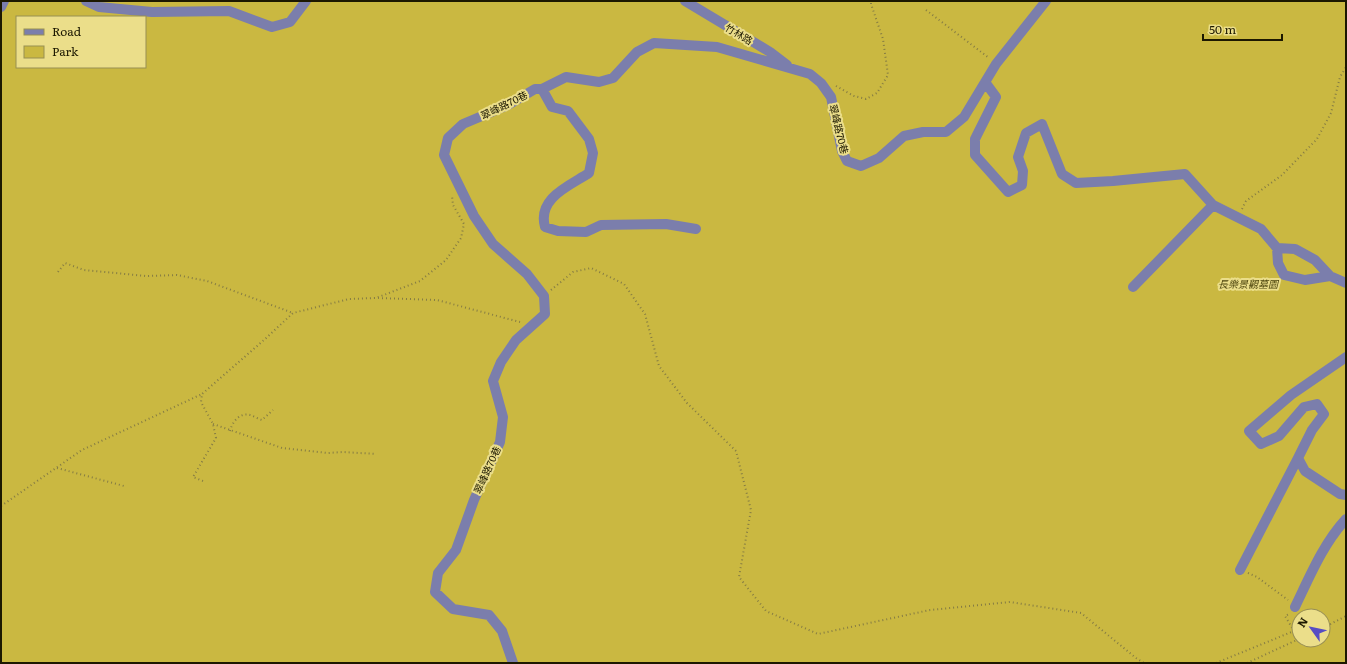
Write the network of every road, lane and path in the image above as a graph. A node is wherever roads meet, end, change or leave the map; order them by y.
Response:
1 (4, 1) edge
2 (86, 1) edge
3 (306, 1) edge
4 (685, 1) edge
5 (872, 1) edge
6 (1046, 1) edge
7 (1, 7) edge
8 (926, 10) dead end
9 (996, 64) junction
10 (1346, 67) edge
11 (792, 69) junction
12 (985, 82) junction
13 (832, 84) dead end
14 (542, 89) junction
15 (457, 182) junction
16 (1213, 206) junction
17 (1237, 217) junction
18 (696, 229) dead end
19 (1277, 248) junction
20 (58, 272) dead end
21 (1330, 276) junction
22 (1346, 283) edge
23 (1133, 287) dead end
24 (544, 296) junction
25 (376, 298) junction
26 (293, 313) junction
27 (531, 325) junction
28 (1346, 357) edge
29 (202, 394) junction
30 (273, 410) dead end
31 (213, 424) junction
32 (230, 430) junction
33 (376, 454) dead end
34 (1298, 458) junction
35 (57, 468) junction
36 (204, 481) dead end
37 (124, 486) dead end
38 (1346, 495) edge
39 (1, 506) edge
40 (1346, 519) edge
41 (1240, 570) dead end
42 (1257, 577) dead end
43 (1286, 598) dead end
44 (1295, 607) dead end
45 (1284, 616) dead end
46 (1346, 616) edge
47 (1331, 624) edge
48 (1291, 643) edge
49 (513, 663) edge
50 (1144, 663) edge
51 (1216, 663) edge
52 (1247, 663) edge

1 - 7 street
2 - 3 street
4 - 11 street, 竹林路
5 - 13 path
6 - 9 street, 翠峰路70巷
8 - 9 path
9 - 12 street, 翠峰路70巷
10 - 17 path
11 - 12 street, 翠峰路70巷
11 - 14 street, 翠峰路70巷
12 - 16 street
14 - 15 street, 翠峰路70巷
14 - 18 street
15 - 24 street, 翠峰路70巷
15 - 25 path
16 - 17 street
16 - 23 street
17 - 19 street
19 - 21 street
19 - 21 street
20 - 26 path
21 - 22 street
24 - 27 street, 翠峰路70巷
24 - 50 path
25 - 26 path
25 - 27 path
26 - 29 path
27 - 49 street, 翠峰路70巷
28 - 34 street
29 - 31 path
29 - 35 path
30 - 32 path
31 - 32 path
31 - 36 path
32 - 33 path
34 - 38 street
34 - 41 street
35 - 37 path
35 - 39 path
40 - 44 street
42 - 43 path
45 - 51 path
46 - 47 path
48 - 52 path

